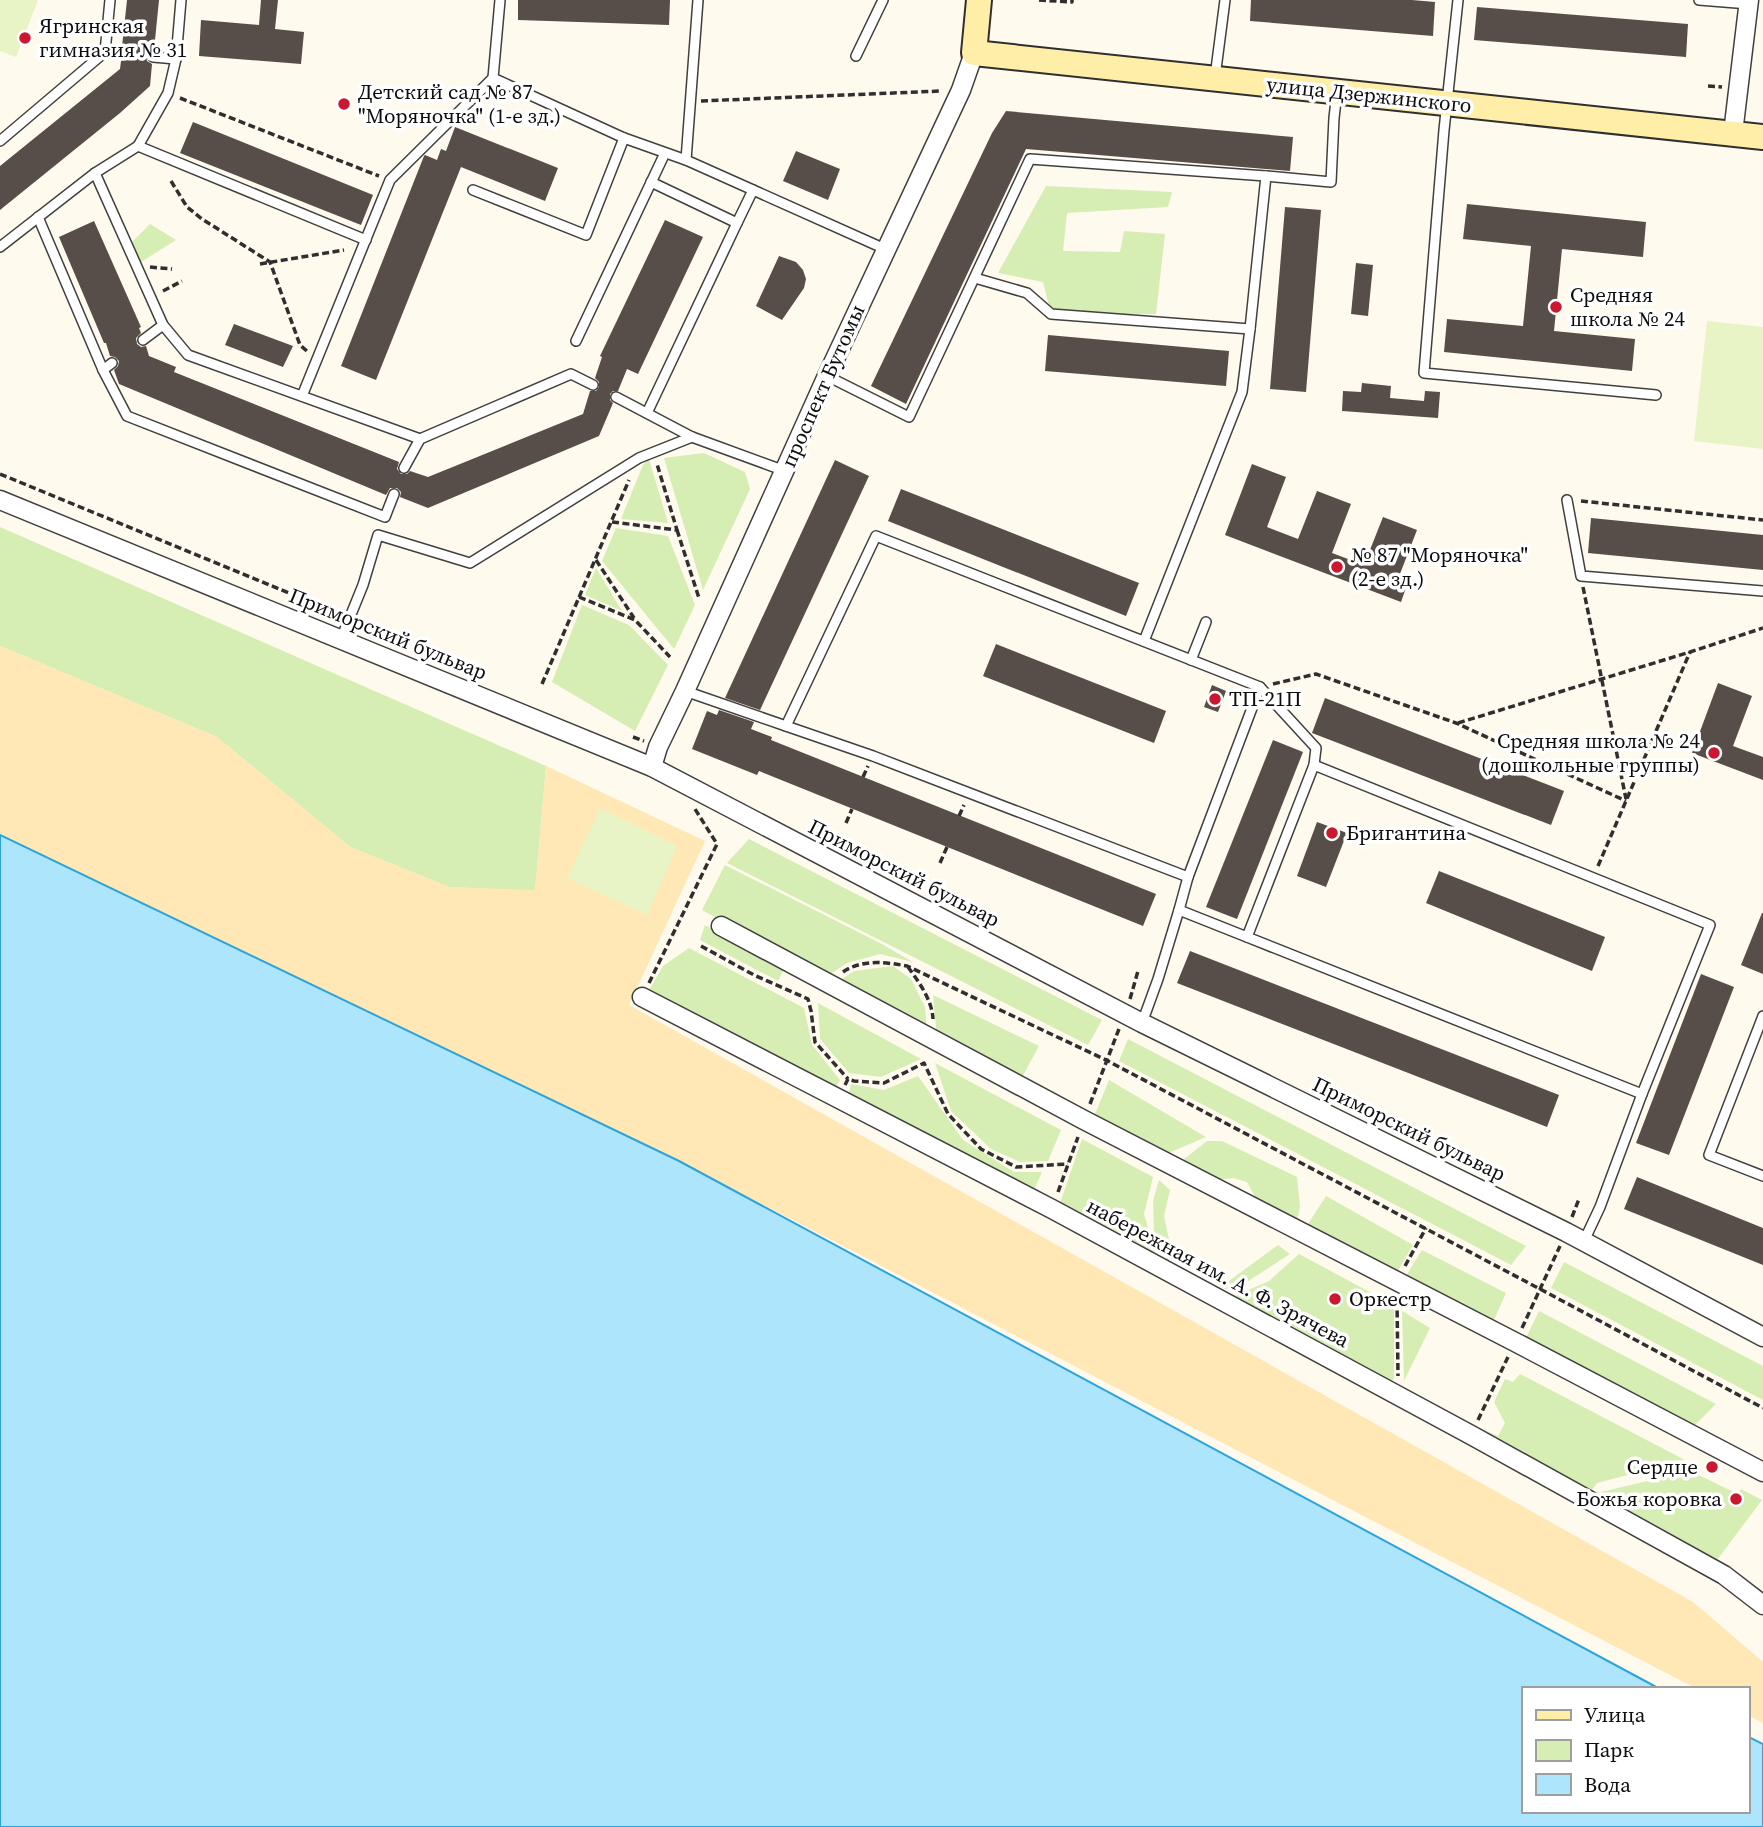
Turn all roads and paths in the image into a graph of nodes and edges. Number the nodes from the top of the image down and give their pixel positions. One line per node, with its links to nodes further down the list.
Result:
1 (110, 0): 13 (lane)
2 (181, 0): 18 (lane)
3 (500, 0): 19 (lane)
4 (698, 0): 24 (lane)
5 (883, 0): 16 (lane)
6 (979, 0): 14 (street, проспект Бутомы)
7 (1039, 0): 8 (path)
8 (1072, 0)
9 (1225, 0): 20 (lane)
10 (1458, 0): 25 (lane)
11 (1699, 0): 12 (lane)
12 (1749, 2): 26 (street)
13 (105, 52): 15 (lane); 29 (lane)
14 (974, 53): 20 (street, улица Дзержинского); 44 (street, проспект Бутомы)
15 (122, 54)
16 (856, 56)
17 (153, 57): 18 (lane)
18 (176, 59): 23 (lane)
19 (493, 78): 28 (lane); 35 (lane)
20 (1215, 79): 22 (street, улица Дзержинского)
21 (947, 91): 24 (path)
22 (1337, 92): 25 (street, улица Дзержинского); 34 (lane)
23 (168, 93): 30 (lane); 35 (path)
24 (690, 102): 32 (lane)
25 (1447, 103): 26 (street, улица Дзержинского); 63 (lane)
26 (1733, 133): 27 (street, улица Дзержинского)
27 (1763, 137)
28 (624, 138): 31 (lane); 38 (lane)
29 (0, 141)
30 (138, 146): 33 (lane); 42 (lane)
31 (665, 153): 32 (lane); 37 (lane)
32 (686, 160): 39 (lane)
33 (95, 173): 40 (lane); 48 (lane)
34 (1266, 176): 50 (lane); 54 (lane)
35 (390, 180): 42 (lane)
36 (171, 181): 46 (path)
37 (651, 182): 41 (lane); 56 (lane)
38 (473, 190)
39 (753, 190): 41 (lane); 44 (lane)
40 (38, 217): 43 (lane); 59 (lane)
41 (737, 223): 65 (lane)
42 (366, 240): 57 (lane)
43 (1, 248)
44 (885, 249): 60 (street, проспект Бутомы)
45 (344, 250): 46 (path)
46 (270, 262): 47 (path); 57 (path)
47 (260, 264)
48 (136, 265): 49 (path); 52 (lane)
49 (172, 269)
50 (975, 278): 54 (lane); 60 (lane)
51 (182, 281): 52 (path)
52 (150, 298): 53 (lane)
53 (163, 326): 55 (lane); 62 (lane)
54 (1251, 329): 91 (lane)
55 (144, 340)
56 (576, 341)
57 (317, 359): 62 (lane)
58 (112, 363): 59 (lane)
59 (103, 370): 76 (lane)
60 (827, 376): 71 (street, проспект Бутомы)
61 (593, 385): 67 (lane)
62 (302, 396): 67 (lane)
63 (1656, 396)
64 (616, 397): 65 (lane)
65 (647, 413): 66 (lane)
66 (692, 437): 68 (lane); 71 (lane)
67 (421, 439): 70 (lane)
68 (654, 452): 69 (lane); 79 (path)
69 (639, 458): 78 (path); 80 (lane)
70 (404, 468)
71 (785, 471): 98 (street, проспект Бутомы)
72 (0, 474): 86 (path)
73 (394, 494): 76 (lane)
74 (0, 500): 90 (street, Приморский бульвар)
75 (1567, 500): 77 (path); 82 (lane)
76 (385, 517): 80 (lane)
77 (1763, 520)
78 (611, 522): 79 (path); 81 (path)
79 (677, 530): 85 (path)
80 (378, 535): 90 (lane)
81 (596, 559): 84 (path); 87 (path)
82 (1581, 576): 83 (lane); 95 (path)
83 (1763, 591)
84 (579, 597): 87 (path); 96 (path)
85 (699, 598)
86 (335, 612)
87 (635, 620): 93 (path)
88 (1206, 622): 94 (lane)
89 (1763, 628): 92 (path)
90 (341, 639): 102 (street, Приморский бульвар)
91 (1144, 641): 94 (lane); 100 (lane)
92 (1690, 652): 95 (path); 104 (path)
93 (670, 657)
94 (1191, 660): 97 (lane)
95 (1602, 679): 99 (path); 104 (path)
96 (542, 684)
97 (1260, 687): 99 (path); 101 (lane); 109 (lane)
98 (685, 691): 100 (lane); 102 (street, проспект Бутомы)
99 (1456, 723): 104 (path)
100 (786, 726): 109 (lane)
101 (1314, 765): 110 (lane); 113 (lane)
102 (652, 768): 103 (street, Приморский бульвар)
103 (678, 781): 118 (path); 119 (street, Приморский бульвар)
104 (1626, 801): 110 (path)
105 (852, 809): 106 (path)
106 (846, 823)
107 (947, 847): 108 (path)
108 (940, 863)
109 (1188, 877): 111 (lane)
110 (1593, 878): 125 (lane)
111 (1179, 910): 113 (lane); 121 (lane)
112 (721, 926): 117 (street)
113 (1247, 937): 125 (lane)
114 (701, 946): 124 (path)
115 (907, 965): 117 (path); 122 (path); 123 (path)
116 (1138, 971): 119 (path)
117 (827, 983): 122 (street)
118 (642, 997): 126 (street, набережная им. А. Ф. Зрячева)
119 (1125, 1013): 121 (street, Приморский бульвар); 123 (path)
120 (1763, 1016): 129 (lane)
121 (1142, 1023): 133 (street, Приморский бульвар)
122 (933, 1039): 127 (street)
123 (1106, 1060): 127 (path); 132 (path)
124 (848, 1079): 126 (path); 128 (path)
125 (1642, 1094): 134 (lane)
126 (838, 1098): 131 (street, набережная им. А. Ф. Зрячева)
127 (1084, 1120): 128 (path); 135 (street)
128 (1068, 1164): 131 (path)
129 (1763, 1176)
130 (1579, 1199): 133 (path)
131 (1052, 1209): 139 (street, набережная им. А. Ф. Зрячева)
132 (1426, 1228): 135 (path); 136 (path)
133 (1566, 1232): 134 (street, Приморский бульвар); 136 (path)
134 (1584, 1241): 137 (street, Приморский бульвар)
135 (1397, 1281): 138 (street); 139 (path)
136 (1540, 1289): 138 (path); 140 (path)
137 (1763, 1337)
138 (1515, 1342): 141 (path); 142 (street)
139 (1398, 1396): 141 (street, набережная им. А. Ф. Зрячева)
140 (1763, 1408)
141 (1471, 1435): 143 (street, набережная им. А. Ф. Зрячева)
142 (1763, 1472)
143 (1763, 1605)

